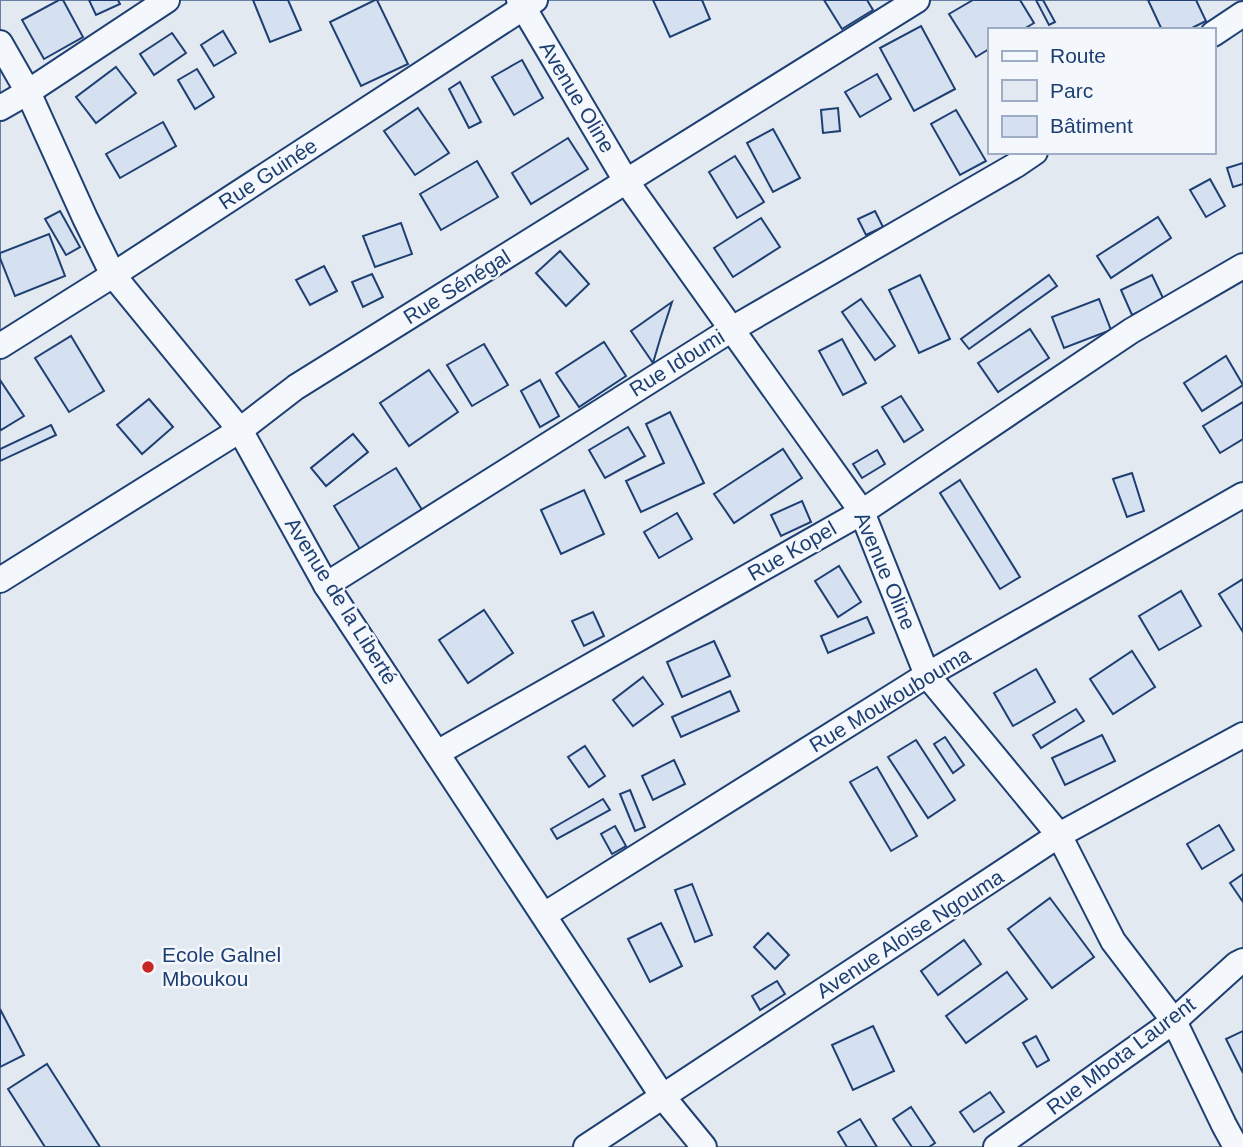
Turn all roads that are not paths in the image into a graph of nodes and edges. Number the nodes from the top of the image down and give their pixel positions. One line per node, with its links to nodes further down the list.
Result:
1 (167, 0): 7 (street)
2 (917, 0): 10 (street, Rue Sénégal)
3 (526, 2): 10 (street, Avenue Oline); 12 (street, Rue Guinée)
4 (1243, 14): 5 (street)
5 (1215, 33)
6 (0, 43): 7 (street, Avenue de la Liberté)
7 (28, 92): 8 (street); 12 (street, Avenue de la Liberté)
8 (0, 108)
9 (1032, 154): 13 (street, Rue Idoumi)
10 (626, 181): 13 (street, Avenue Oline); 15 (street, Rue Sénégal)
11 (1243, 265): 17 (street, Rue Kopel)
12 (113, 275): 14 (street, Rue Guinée); 15 (street, Avenue de la Liberté)
13 (732, 329): 17 (street, Avenue Oline); 19 (street, Rue Idoumi)
14 (0, 346)
15 (240, 430): 18 (street, Rue Sénégal); 19 (street, Avenue de la Liberté)
16 (1243, 495): 20 (street, Rue Moukoubouma)
17 (862, 512): 20 (street, Avenue Oline); 22 (street, Rue Kopel)
18 (0, 580)
19 (326, 585): 22 (street, Avenue de la Liberté)
20 (927, 675): 23 (street, Avenue Oline); 24 (street, Rue Moukoubouma)
21 (1243, 735): 23 (street, Avenue Aloise Ngouma)
22 (437, 753): 24 (street, Avenue de la Liberté)
23 (1059, 835): 26 (street, Avenue Oline); 27 (street, Avenue Aloise Ngouma)
24 (544, 915): 27 (street, Avenue de la Liberté)
25 (1243, 961): 26 (street, Rue Mbota Laurent)
26 (1174, 1021): 30 (street, Rue Mbota Laurent); 31 (street, Avenue Oline)
27 (663, 1097): 28 (street, Avenue Aloise Ngouma); 29 (street, Avenue de la Liberté)
28 (586, 1147)
29 (704, 1147)
30 (996, 1147)
31 (1236, 1147)

